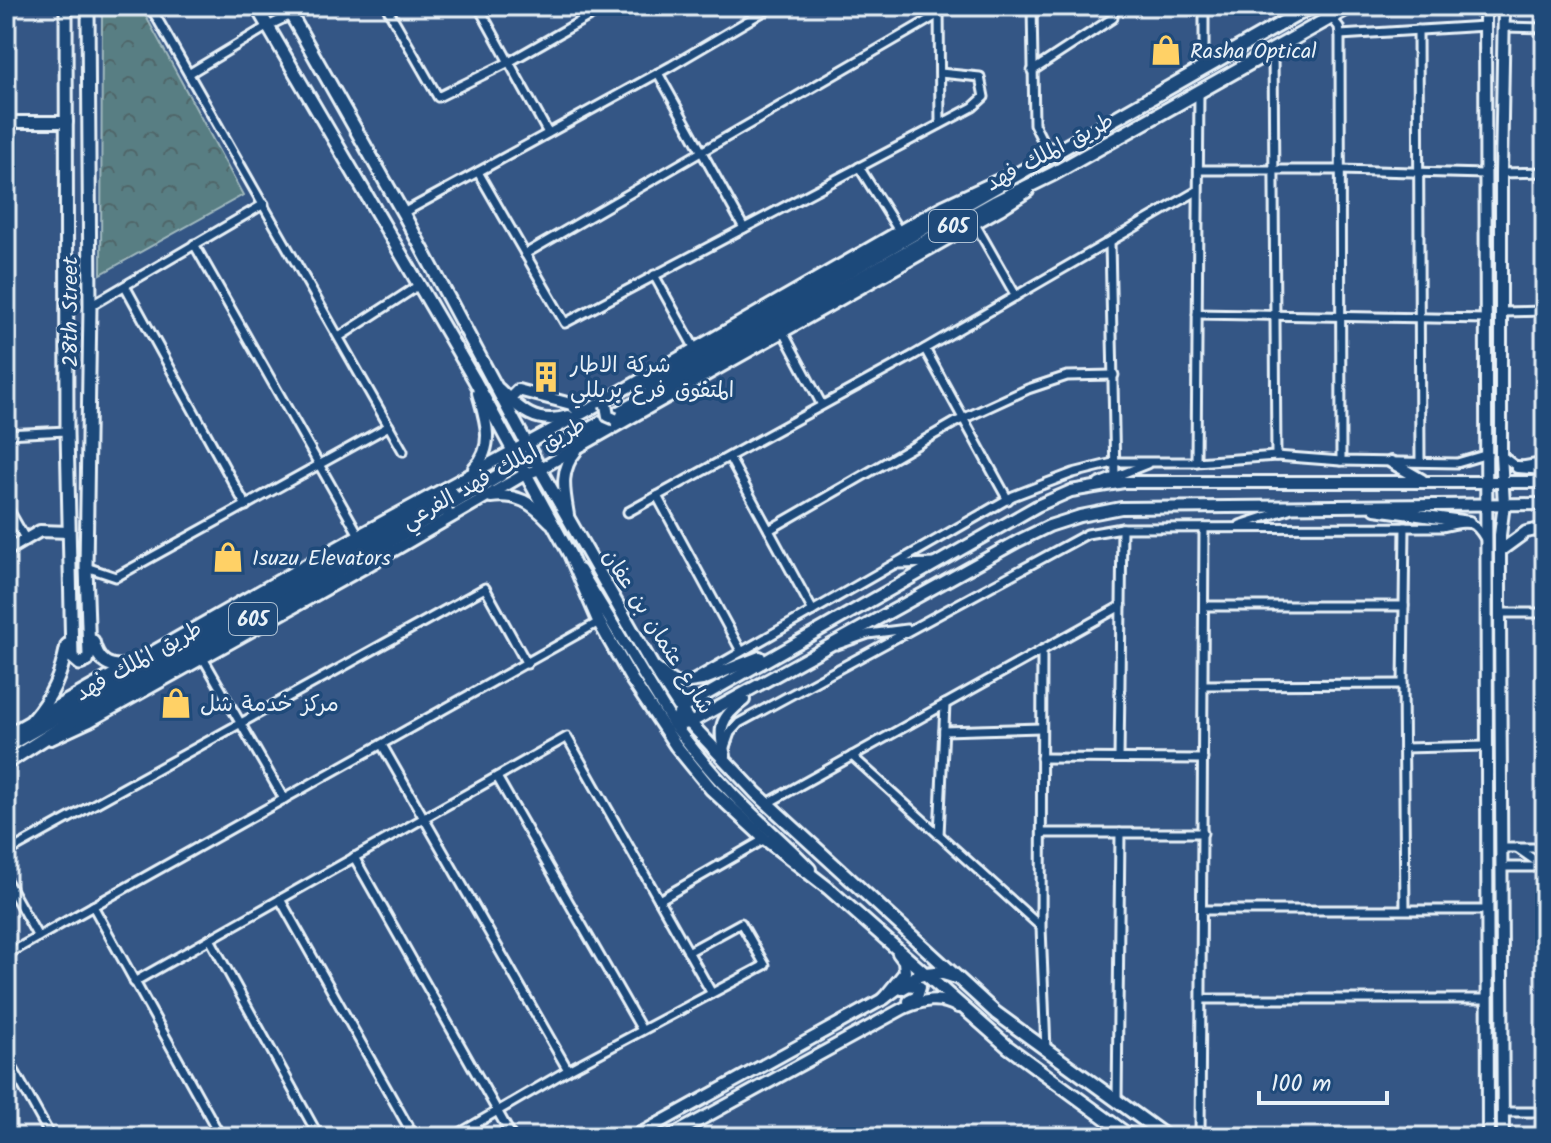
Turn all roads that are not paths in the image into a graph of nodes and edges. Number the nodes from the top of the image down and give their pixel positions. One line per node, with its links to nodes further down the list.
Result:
1 (66, 6): 34 (main road, 28th Street)
2 (88, 6): 63 (main road, 28th Street)
3 (150, 6): 29 (street)
4 (256, 6): 19 (main road, شارع عثمان بن عفان)
5 (386, 6): 26 (street)
6 (478, 6): 26 (street)
7 (607, 6): 26 (street)
8 (773, 6): 30 (street)
9 (1032, 6): 28 (street)
10 (1113, 6): 28 (street)
11 (1204, 6): 27 (street)
12 (1312, 6): 27 (highway, طريق الملك فهد / 605)
13 (1351, 6): 18 (highway, طريق الملك فهد / 605)
14 (1485, 6): 20 (street)
15 (1504, 6): 21 (street)
16 (939, 10): 31 (street); 38 (street)
17 (289, 11): 19 (street); 52 (main road, شارع عثمان بن عفان)
18 (1331, 17): 24 (street); 25 (highway, طريق الملك فهد / 605)
19 (268, 26): 29 (street); 60 (main road, شارع عثمان بن عفان)
20 (1485, 26): 23 (street); 49 (street)
21 (1504, 27): 22 (street); 47 (street)
22 (1545, 28)
23 (1418, 30): 24 (street); 44 (street)
24 (1340, 35): 43 (street)
25 (1273, 50): 32 (highway, طريق الملك فهد / 605); 42 (street)
26 (509, 62): 36 (street)
27 (1204, 67): 37 (highway, طريق الملك فهد / 605)
28 (1032, 71): 37 (street)
29 (190, 73): 51 (street)
30 (658, 73): 36 (street); 38 (street)
31 (940, 73): 35 (street); 35 (street)
32 (1199, 92): 41 (street); 48 (highway, طريق الملك فهد / 605)
33 (6, 122): 34 (street)
34 (67, 122): 86 (main road, 28th Street)
35 (940, 124): 39 (street)
36 (548, 133): 45 (street)
37 (1062, 146): 40 (highway, طريق الملك فهد / 605)
38 (701, 152): 54 (street); 58 (street)
39 (859, 167): 54 (street); 55 (street)
40 (1027, 167): 48 (highway, طريق الملك فهد / 605); 55 (street, طريق الملك فهد الفرعي)
41 (1200, 170): 42 (street); 50 (street)
42 (1273, 170): 43 (street); 67 (street)
43 (1340, 170): 44 (street); 68 (street)
44 (1418, 171): 49 (street); 69 (street)
45 (478, 172): 52 (street); 58 (street)
46 (1545, 172): 47 (street)
47 (1501, 173): 65 (street)
48 (1053, 174): 53 (street, طريق الملك فهد الفرعي)
49 (1484, 174): 70 (street)
50 (1197, 191): 56 (street); 66 (street)
51 (264, 204): 57 (street); 72 (street)
52 (403, 213): 77 (main road, شارع عثمان بن عفان)
53 (975, 224): 62 (street); 71 (street, طريق الملك فهد الفرعي)
54 (744, 228): 59 (street)
55 (899, 231): 73 (street, طريق الملك فهد الفرعي)
56 (1110, 242): 62 (street); 75 (street)
57 (194, 244): 61 (street); 103 (street)
58 (525, 254): 59 (street)
59 (654, 275): 73 (street)
60 (419, 285): 72 (street); 76 (main road, شارع عثمان بن عفان)
61 (125, 286): 63 (street); 124 (street)
62 (1016, 296): 74 (street)
63 (90, 306): 146 (main road, 28th Street)
64 (1545, 311): 65 (street)
65 (1502, 312): 93 (street)
66 (1197, 314): 67 (street); 100 (street)
67 (1273, 315): 68 (street); 94 (street)
68 (1341, 315): 69 (street); 97 (street)
69 (1420, 316): 70 (street); 98 (street)
70 (1487, 319): 92 (street)
71 (783, 332): 80 (street); 83 (street, طريق الملك فهد الفرعي)
72 (339, 337): 85 (street)
73 (694, 347): 79 (street, طريق الملك فهد الفرعي)
74 (925, 349): 80 (street); 84 (street)
75 (1114, 375): 84 (street); 99 (street)
76 (474, 379): 90 (main road, شارع عثمان بن عفان); 108 (street)
77 (498, 387): 78 (street); 88 (main road, شارع عثمان بن عفان)
78 (509, 399): 82 (street); 82 (street)
79 (609, 400): 81 (street, طريق الملك فهد الفرعي); 83 (street, bridge)
80 (822, 405): 95 (street)
81 (592, 408): 82 (street); 88 (street, طريق الملك فهد الفرعي)
82 (578, 411)
83 (621, 419): 89 (street, طريق الملك فهد الفرعي)
84 (964, 419): 118 (street); 136 (street)
85 (389, 426): 91 (street); 103 (street)
86 (67, 431): 87 (street); 137 (main road, 28th Street)
87 (6, 434)
88 (527, 444): 90 (street, طريق الملك فهد الفرعي); 105 (main road, شارع عثمان بن عفان)
89 (583, 444): 105 (street, طريق الملك فهد الفرعي); 128 (street)
90 (512, 450): 107 (main road, شارع عثمان بن عفان); 108 (street, طريق الملك فهد الفرعي)
91 (403, 451)
92 (1488, 454): 98 (street); 111 (street)
93 (1501, 455): 104 (street); 112 (street)
94 (1276, 456): 97 (street); 100 (street)
95 (729, 457): 116 (street); 136 (street)
96 (1152, 461): 99 (street); 100 (street); 109 (street)
97 (1341, 461): 101 (street)
98 (1420, 461): 101 (street)
99 (1117, 462): 109 (street); 118 (street)
100 (1196, 462)
101 (1391, 462): 110 (street)
102 (1545, 462): 104 (street)
103 (320, 465): 124 (street); 138 (street)
104 (1517, 467): 106 (street)
105 (540, 469): 107 (street, طريق الملك فهد الفرعي); 128 (main road, شارع عثمان بن عفان)
106 (1545, 469)
107 (525, 474): 117 (street, طريق الملك فهد الفرعي); 130 (main road, شارع عثمان بن عفان)
108 (466, 475): 115 (street, طريق الملك فهد الفرعي)
109 (1115, 476): 114 (street)
110 (1424, 481): 111 (street); 114 (street)
111 (1487, 481): 112 (street); 119 (street)
112 (1504, 482): 113 (street); 120 (street)
113 (1545, 482)
114 (1084, 489): 144 (street)
115 (433, 496): 127 (street, bridge); 138 (street, طريق الملك فهد الفرعي)
116 (657, 496): 126 (street); 160 (street)
117 (485, 497): 127 (street, طريق الملك فهد الفرعي); 130 (street)
118 (1008, 500): 145 (street)
119 (1487, 504): 120 (street); 123 (street); 140 (street)
120 (1504, 504): 121 (street); 142 (street)
121 (1545, 504)
122 (6, 505): 139 (street)
123 (1354, 505): 125 (street); 129 (street)
124 (246, 506): 146 (street)
125 (1300, 506): 134 (street); 158 (street)
126 (628, 512)
127 (444, 517): 161 (street, طريق الملك فهد الفرعي)
128 (569, 521): 164 (main road, شارع عثمان بن عفان)
129 (1469, 522): 131 (street); 140 (street)
130 (553, 525): 143 (main road, شارع عثمان بن عفان)
131 (1405, 527): 134 (street); 149 (street)
132 (1122, 528): 133 (street); 147 (street); 156 (street)
133 (1204, 528): 134 (street); 148 (street)
134 (1230, 528)
135 (1545, 528): 142 (street)
136 (769, 530): 150 (street)
137 (69, 532): 139 (street); 153 (main road, 28th Street)
138 (359, 535): 163 (street, طريق الملك فهد الفرعي)
139 (26, 540): 141 (street)
140 (1486, 540): 180 (street)
141 (6, 551)
142 (1500, 551): 151 (street)
143 (570, 555): 155 (main road, شارع عثمان بن عفان); 174 (street)
144 (939, 563): 145 (street); 157 (street)
145 (896, 564): 150 (street)
146 (86, 567): 154 (main road, 28th Street)
147 (1121, 606): 159 (street); 186 (street)
148 (1204, 606): 149 (street); 168 (street)
149 (1404, 606): 167 (street)
150 (813, 611): 160 (street)
151 (1500, 613): 152 (street); 199 (street)
152 (1545, 613)
153 (71, 617): 154 (main road); 171 (main road)
154 (88, 617): 163 (main road)
155 (599, 622): 162 (street); 198 (main road, شارع عثمان بن عفان)
156 (911, 628): 158 (street); 183 (street)
157 (795, 643): 166 (street); 170 (street)
158 (824, 650): 165 (street)
159 (1042, 650): 169 (street); 175 (street)
160 (741, 651): 166 (street)
161 (203, 658): 173 (street); 181 (street, طريق الملك فهد الفرعي)
162 (527, 664): 173 (street); 178 (street)
163 (130, 665): 171 (street, طريق الملك فهد الفرعي)
164 (652, 665): 166 (street); 170 (main road, شارع عثمان بن عفان)
165 (771, 679): 172 (street); 183 (street)
166 (687, 683)
167 (1403, 684): 168 (street); 182 (street)
168 (1204, 685): 187 (street)
169 (945, 704): 176 (street); 184 (street)
170 (681, 709): 172 (main road, شارع عثمان بن عفان); 174 (street)
171 (32, 720): 177 (street, طريق الملك فهد الفرعي)
172 (690, 723): 174 (street); 189 (main road, شارع عثمان بن عفان)
173 (242, 724): 191 (street); 202 (street)
174 (674, 725): 207 (street)
175 (1041, 728): 176 (street); 185 (street)
176 (944, 731): 197 (street)
177 (6, 735)
178 (382, 745): 191 (street); 193 (street)
179 (6, 746): 181 (highway, طريق الملك فهد / 605)
180 (1486, 746): 182 (street); 213 (street)
181 (31, 748): 188 (highway, طريق الملك فهد / 605)
182 (1404, 748): 211 (street)
183 (725, 756): 189 (street)
184 (852, 756): 192 (street); 197 (street)
185 (1041, 758): 186 (street); 194 (street)
186 (1119, 758): 187 (street)
187 (1203, 759): 196 (street)
188 (6, 763)
189 (736, 773): 192 (main road, شارع عثمان بن عفان)
190 (497, 777): 193 (street); 209 (street); 229 (street)
191 (284, 799): 210 (street)
192 (768, 803): 221 (main road, شارع عثمان بن عفان)
193 (424, 818): 203 (street); 232 (street)
194 (1043, 833): 195 (street); 214 (street)
195 (1120, 833): 196 (street); 235 (street)
196 (1203, 833): 212 (street)
197 (939, 835): 214 (street)
198 (765, 839): 207 (main road, شارع عثمان بن عفان); 209 (street)
199 (1502, 848): 200 (street); 204 (street)
200 (1517, 848): 201 (street); 205 (street)
201 (1545, 848)
202 (6, 853)
203 (354, 857): 208 (street); 236 (street)
204 (1503, 867): 205 (street); 237 (street)
205 (1545, 867)
206 (6, 880): 215 (street)
207 (828, 888): 217 (main road, شارع عثمان بن عفان)
208 (280, 899): 216 (street); 242 (street)
209 (659, 900): 218 (street)
210 (93, 906): 215 (street); 222 (street)
211 (1405, 909): 212 (street); 213 (street)
212 (1203, 910): 225 (street)
213 (1486, 910): 226 (street)
214 (1041, 927): 230 (street)
215 (38, 937): 219 (street)
216 (210, 939): 222 (street); 241 (street)
217 (887, 939): 220 (main road, شارع عثمان بن عفان); 224 (street)
218 (688, 952): 223 (street); 223 (street)
219 (6, 955)
220 (924, 973): 221 (main road); 224 (main road); 227 (main road, شارع عثمان بن عفان)
221 (961, 981): 230 (main road, شارع عثمان بن عفان)
222 (134, 982): 240 (street)
223 (711, 992): 229 (street)
224 (883, 999): 228 (street); 245 (street)
225 (1202, 999): 226 (street); 249 (street)
226 (1487, 999): 250 (street)
227 (969, 1013): 228 (street); 247 (main road, شارع عثمان بن عفان)
228 (881, 1020): 246 (street)
229 (642, 1030): 232 (street)
230 (1046, 1050): 235 (main road, شارع عثمان بن عفان)
231 (6, 1056): 233 (street)
232 (568, 1070): 236 (street)
233 (14, 1071): 234 (street); 239 (street)
234 (6, 1076)
235 (1117, 1101): 248 (main road, شارع عثمان بن عفان)
236 (497, 1111): 243 (street); 244 (street)
237 (1505, 1112): 238 (street); 251 (street)
238 (1545, 1112)
239 (51, 1137)
240 (221, 1137)
241 (319, 1137)
242 (414, 1137)
243 (453, 1137)
244 (512, 1137)
245 (634, 1137)
246 (669, 1137)
247 (1131, 1137)
248 (1167, 1137)
249 (1200, 1137)
250 (1488, 1137)
251 (1503, 1137)

